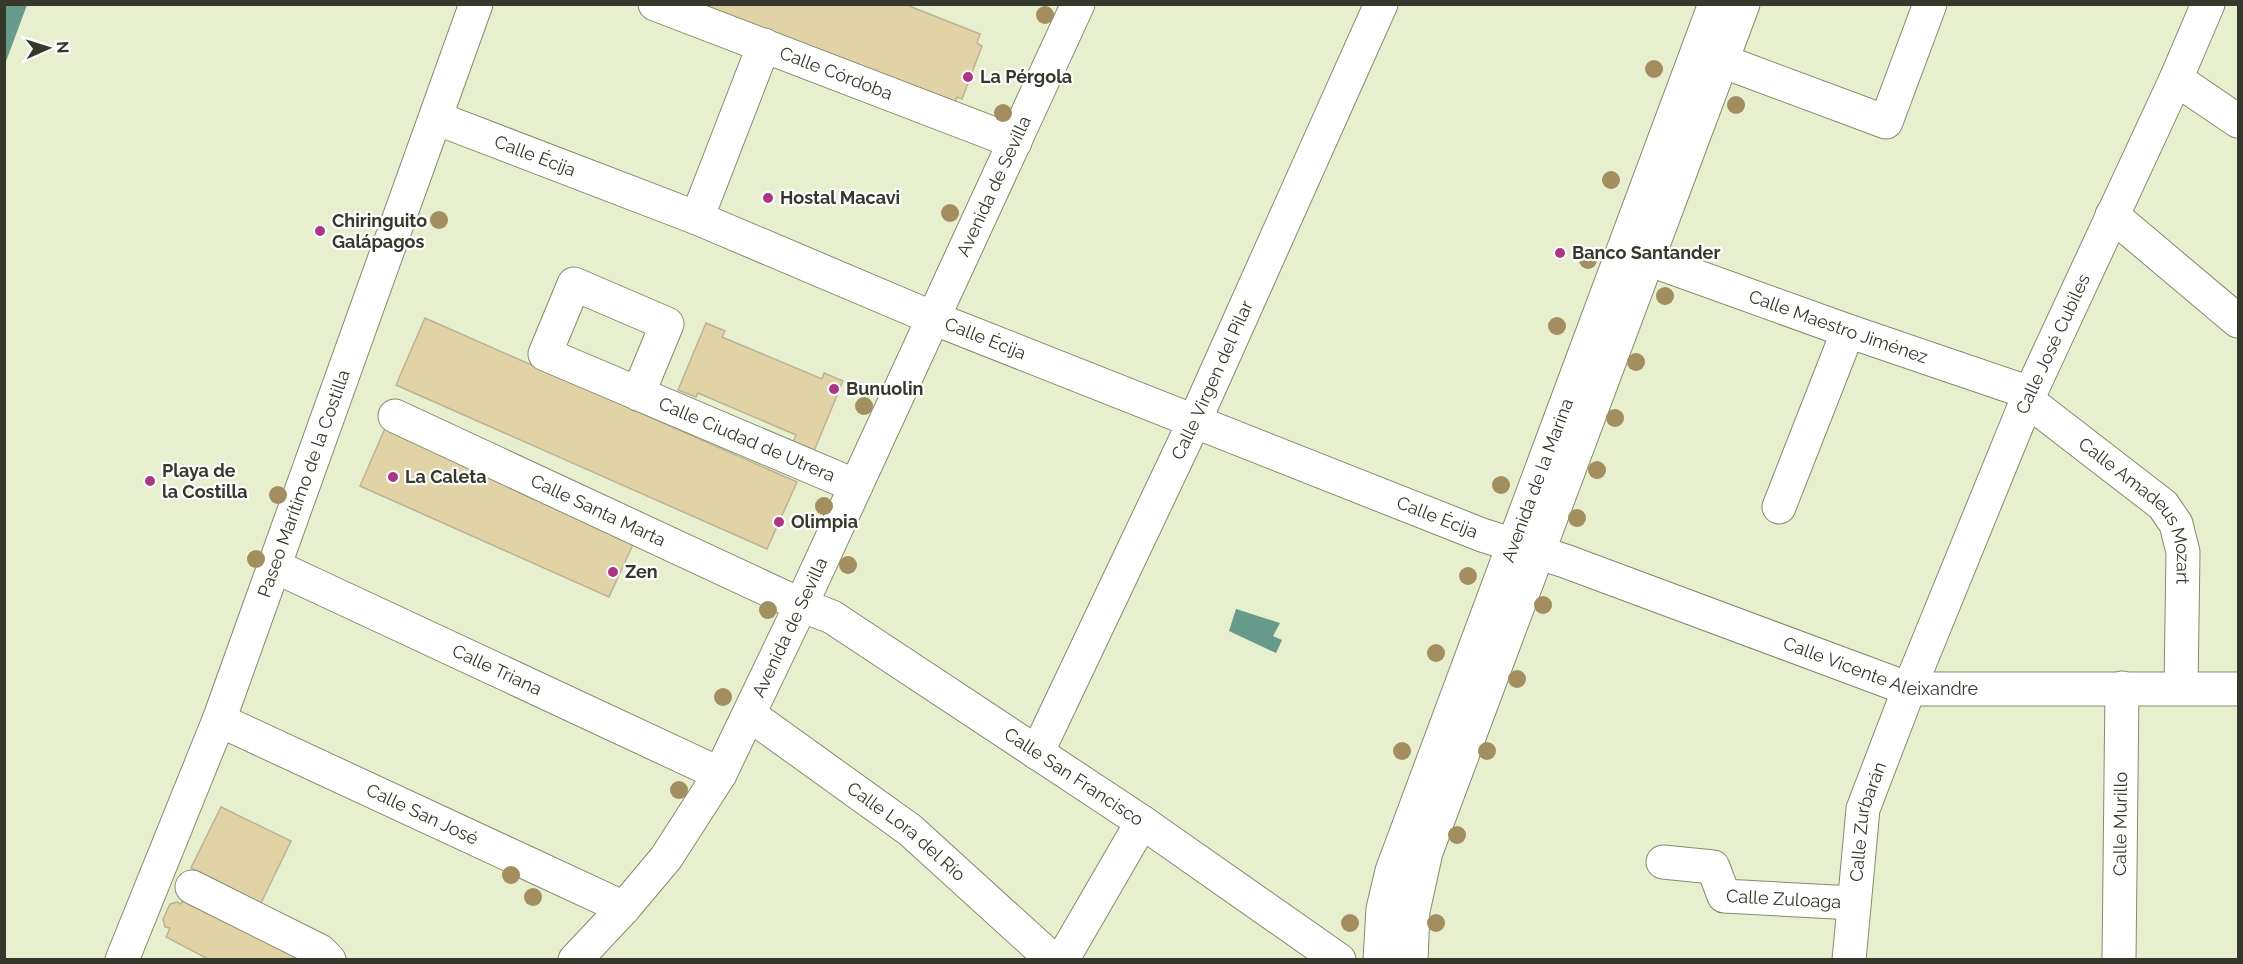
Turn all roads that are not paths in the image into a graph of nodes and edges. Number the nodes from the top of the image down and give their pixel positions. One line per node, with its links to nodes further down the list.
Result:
1 (476, 4): 12 (street, Paseo Marítimo de la Costilla)
2 (655, 4): 9 (street, Calle Córdoba)
3 (1078, 4): 14 (street, Avenida de Sevilla)
4 (1381, 4): 24 (street, Calle Virgen del Pilar)
5 (1715, 4): 27 (street, Avenida de la Marina)
6 (1743, 4): 10 (street, Avenida de la Marina)
7 (1930, 4): 10 (street)
8 (2208, 4): 11 (street, Calle José Cubiles)
9 (764, 45): 14 (street, Calle Córdoba); 16 (street)
10 (1722, 61): 17 (street, Avenida de la Marina)
11 (2176, 79): 13 (street); 15 (street, Calle José Cubiles)
12 (436, 118): 16 (street, Calle Écija); 28 (street, Paseo Marítimo de la Costilla)
13 (2238, 121)
14 (1015, 142): 18 (street, Avenida de Sevilla)
15 (2112, 215): 19 (street); 22 (street, Calle José Cubiles)
16 (697, 218): 18 (street, Calle Écija)
17 (1648, 259): 20 (street, Calle Maestro Jiménez); 27 (street, Avenida de la Marina)
18 (933, 318): 24 (street, Calle Écija); 25 (street, Avenida de Sevilla)
19 (2238, 321)
20 (1848, 331): 22 (street, Calle Maestro Jiménez); 26 (street)
21 (638, 394): 25 (street, Calle Ciudad de Utrera)
22 (2029, 396): 31 (street, Calle Amadeus Mozart); 32 (street, Calle José Cubiles)
23 (395, 416): 29 (street, Calle Santa Marta)
24 (1195, 420): 27 (street, Calle Écija); 36 (street, Calle Virgen del Pilar)
25 (856, 486): 29 (street, Avenida de Sevilla)
26 (1779, 507)
27 (1526, 549): 32 (street, Calle Vicente Aleixandre); 49 (street, Avenida de la Marina); 50 (street, Avenida de la Marina)
28 (274, 566): 35 (street, Paseo Marítimo de la Costilla); 37 (street, Calle Triana)
29 (801, 605): 34 (street, Avenida de Sevilla); 36 (street, Calle San Francisco)
30 (2122, 688): 31 (street, Calle Vicente Aleixandre); 32 (street, Calle Vicente Aleixandre); 52 (street, Calle Murillo)
31 (2181, 688): 33 (street, Calle Vicente Aleixandre)
32 (1909, 689): 41 (street, Calle Zurbarán)
33 (2238, 689)
34 (750, 715): 37 (street, Avenida de Sevilla); 46 (street, Calle Lora del Río)
35 (219, 720): 42 (street, Calle San José); 43 (street, Paseo Marítimo de la Costilla)
36 (1037, 753): 38 (street, Calle San Francisco)
37 (720, 774): 42 (street, Avenida de Sevilla)
38 (1142, 822): 47 (street); 48 (street, Calle San Francisco)
39 (1663, 862): 41 (street, Calle Zuloaga)
40 (192, 887): 44 (street)
41 (1854, 903): 51 (street, Calle Zurbarán)
42 (624, 908): 45 (street, Avenida de Sevilla)
43 (122, 960)
44 (329, 960)
45 (575, 960)
46 (1053, 960)
47 (1062, 960)
48 (1339, 960)
49 (1380, 960)
50 (1411, 960)
51 (1849, 960)
52 (2119, 960)

